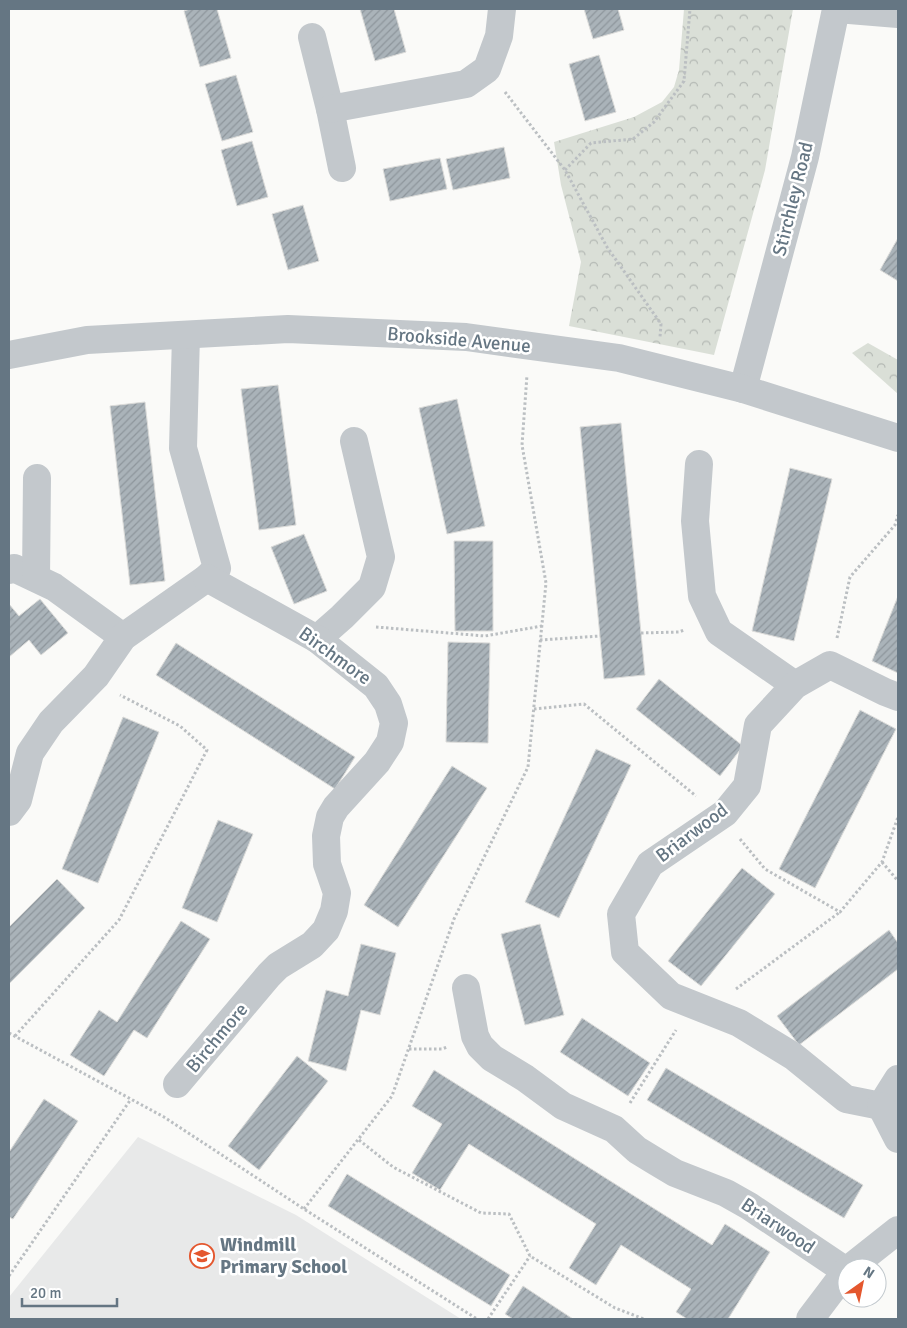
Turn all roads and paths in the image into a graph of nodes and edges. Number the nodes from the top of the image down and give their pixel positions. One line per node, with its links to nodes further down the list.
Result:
1 (502, 9): 6 (street)
2 (690, 9): 9 (path)
3 (836, 9): 4 (street); 14 (street, Stirchley Road)
4 (898, 14)
5 (312, 37): 7 (street)
6 (487, 69): 7 (street); 9 (path)
7 (330, 109): 8 (street)
8 (342, 168)
9 (565, 170): 12 (path)
10 (186, 335): 11 (street, Brookside Avenue); 12 (street, Brookside Avenue); 22 (street)
11 (9, 355)
12 (658, 368): 14 (street, Brookside Avenue)
13 (528, 371): 25 (path)
14 (743, 389): 15 (street, Brookside Avenue)
15 (898, 438)
16 (354, 441): 23 (street)
17 (699, 464): 24 (street)
18 (37, 478): 21 (street)
19 (898, 515): 31 (path)
20 (9, 570): 21 (street)
21 (36, 578): 28 (street)
22 (207, 578): 28 (street); 29 (street, Birchmore)
23 (342, 617): 25 (path); 29 (street)
24 (713, 620): 26 (path); 33 (street)
25 (542, 626): 30 (path)
26 (641, 633)
27 (600, 636): 30 (path)
28 (123, 637): 32 (street)
29 (318, 639): 46 (street, Birchmore)
30 (540, 640): 44 (path)
31 (830, 665): 33 (street, Briarwood); 34 (street)
32 (96, 676): 35 (street); 42 (path)
33 (795, 685): 40 (street, Briarwood)
34 (898, 697)
35 (9, 812)
36 (882, 862): 37 (path)
37 (898, 882)
38 (840, 912): 40 (path)
39 (466, 988): 43 (street, Briarwood)
40 (704, 1009): 48 (street, Briarwood); 49 (path)
41 (9, 1033): 42 (path)
42 (15, 1036): 47 (path)
43 (476, 1036): 44 (path); 49 (street, Briarwood)
44 (409, 1049): 51 (path)
45 (898, 1079): 48 (street)
46 (177, 1084)
47 (131, 1099): 52 (path); 57 (path)
48 (882, 1106): 50 (street)
49 (614, 1130): 56 (street, Briarwood)
50 (898, 1139)
51 (359, 1140): 52 (path); 54 (path)
52 (304, 1210): 59 (path)
53 (898, 1230): 55 (street)
54 (530, 1256): 60 (path); 61 (path)
55 (862, 1258)
56 (837, 1263)
57 (9, 1276)
58 (837, 1283): 62 (street)
59 (477, 1319)
60 (488, 1319)
61 (644, 1319)
62 (810, 1319)

